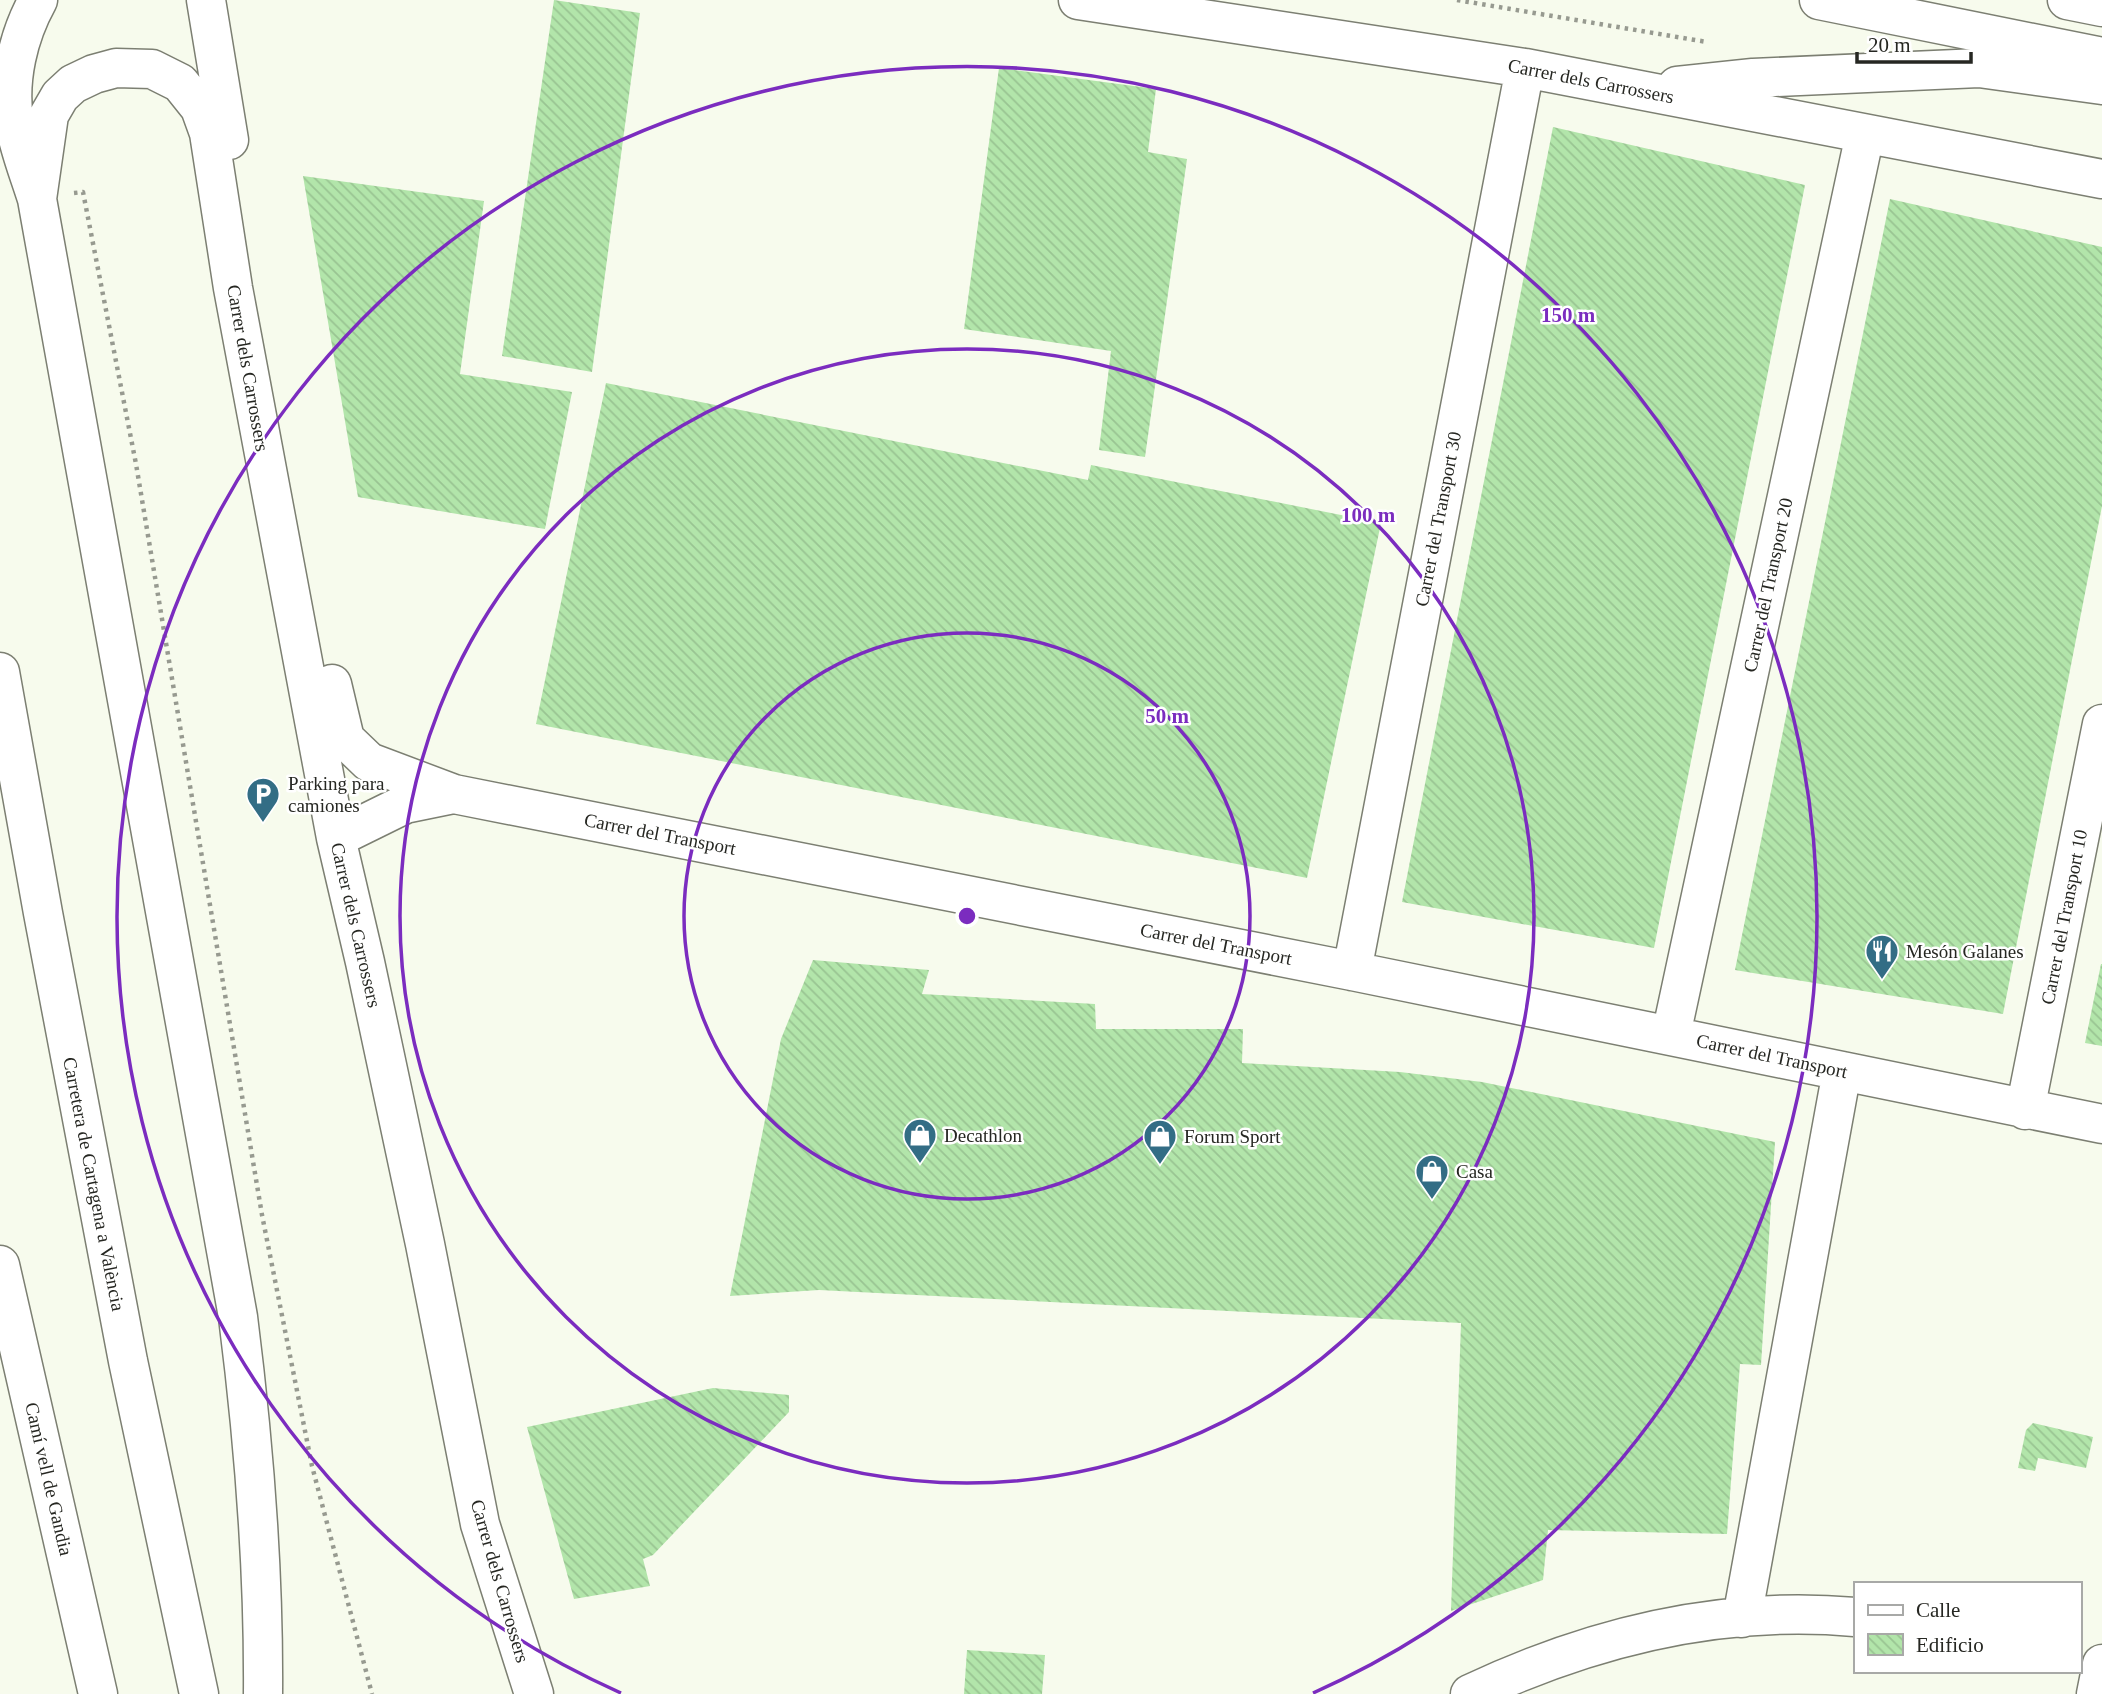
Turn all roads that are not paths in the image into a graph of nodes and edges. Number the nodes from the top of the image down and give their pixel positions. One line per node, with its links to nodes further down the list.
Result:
1 (38, 0): 13 (main road)
2 (206, 0): 16 (main road, Carrer dels Carrossers)
3 (1078, 0): 8 (main road, Carrer dels Carrossers)
4 (1819, 0): 7 (main road)
5 (2067, 0): 6 (main road)
6 (2102, 7)
7 (2102, 57)
8 (1525, 68): 10 (main road, Carrer dels Carrossers); 18 (main road, Carrer del Transport 30)
9 (2102, 85): 10 (main road)
10 (1637, 90): 11 (main road, Carrer dels Carrossers)
11 (1865, 134): 12 (main road, Carrer dels Carrossers); 19 (main road, Carrer del Transport 20)
12 (2102, 179)
13 (37, 199): 17 (main road, Carrer dels Carrossers); 31 (main road)
14 (0, 672): 30 (main road, Carretera de Cartagena a València)
15 (2102, 724): 21 (main road, Carrer del Transport 10)
16 (454, 794): 17 (main road, Carrer del Transport); 18 (main road, Carrer del Transport)
17 (336, 838): 32 (main road, Carrer dels Carrossers)
18 (1352, 971): 19 (main road, Carrer del Transport)
19 (1671, 1035): 20 (main road, Carrer del Transport)
20 (1842, 1071): 21 (main road, Carrer del Transport); 25 (main road)
21 (2025, 1110): 22 (main road, Carrer del Transport)
22 (2102, 1124)
23 (0, 1265): 29 (main road, Camí vell de Gandia)
24 (1854, 1617): 25 (main road)
25 (1742, 1618): 33 (main road)
26 (2081, 1647): 27 (main road)
27 (2102, 1650)
28 (2102, 1664): 34 (main road)
29 (98, 1694)
30 (199, 1694)
31 (263, 1694)
32 (534, 1694)
33 (1470, 1694)
34 (2096, 1694)

